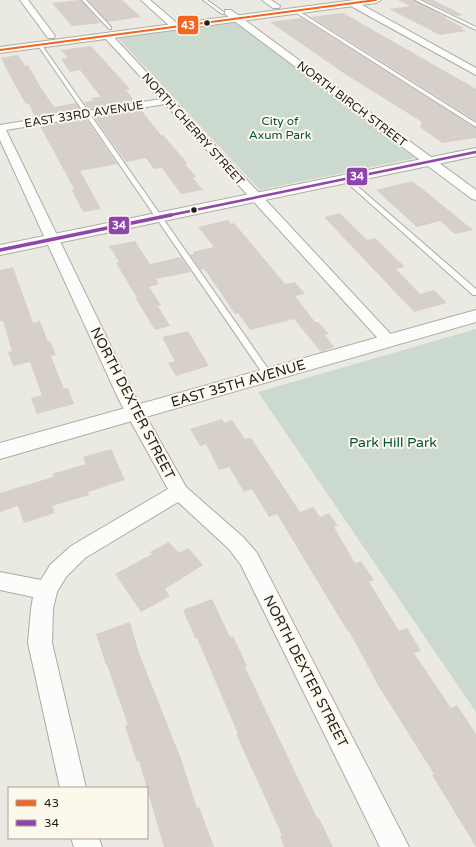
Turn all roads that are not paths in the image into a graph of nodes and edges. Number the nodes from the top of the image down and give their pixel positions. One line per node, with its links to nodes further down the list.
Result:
1 (24, 0): 16 (street)
2 (84, 0): 17 (lane)
3 (145, 0): 14 (street)
4 (205, 0): 12 (lane)
5 (266, 0): 10 (street)
6 (324, 0): 10 (main road)
7 (376, 0): 9 (main road)
8 (417, 0): 15 (lane)
9 (352, 3): 11 (main road); 21 (street)
10 (276, 6): 12 (main road)
11 (296, 11): 13 (main road); 24 (lane)
12 (226, 13): 13 (street, NORTH BIRCH STREET); 14 (main road)
13 (237, 18): 14 (main road); 27 (street, NORTH BIRCH STREET)
14 (172, 23): 17 (main road)
15 (476, 29)
16 (50, 34): 17 (main road); 18 (main road)
17 (110, 34): 19 (main road); 22 (street, NORTH CHERRY STREET)
18 (0, 42)
19 (39, 45): 20 (main road); 23 (lane)
20 (0, 50)
21 (476, 72)
22 (168, 101): 23 (street, EAST 33RD AVENUE); 30 (street, NORTH CHERRY STREET)
23 (87, 114): 25 (street, EAST 33RD AVENUE); 31 (lane)
24 (476, 125)
25 (0, 128): 32 (street, NORTH DEXTER STREET)
26 (476, 152): 27 (main road)
27 (430, 162): 28 (main road); 29 (street, NORTH BIRCH STREET)
28 (346, 179): 30 (main road); 34 (lane)
29 (476, 196)
30 (256, 198): 31 (main road); 36 (street, NORTH CHERRY STREET)
31 (159, 218): 32 (main road); 37 (lane)
32 (53, 240): 33 (main road); 38 (street, NORTH DEXTER STREET)
33 (0, 250)
34 (476, 293)
35 (476, 316): 36 (main road, EAST 35TH AVENUE)
36 (389, 341): 37 (main road, EAST 35TH AVENUE)
37 (268, 375): 38 (main road, EAST 35TH AVENUE)
38 (134, 413): 39 (main road, EAST 35TH AVENUE); 40 (street, NORTH DEXTER STREET)
39 (0, 450)
40 (179, 492): 42 (street); 44 (street, NORTH DEXTER STREET)
41 (0, 581): 42 (street)
42 (46, 590): 43 (street)
43 (74, 787)
44 (395, 847)

